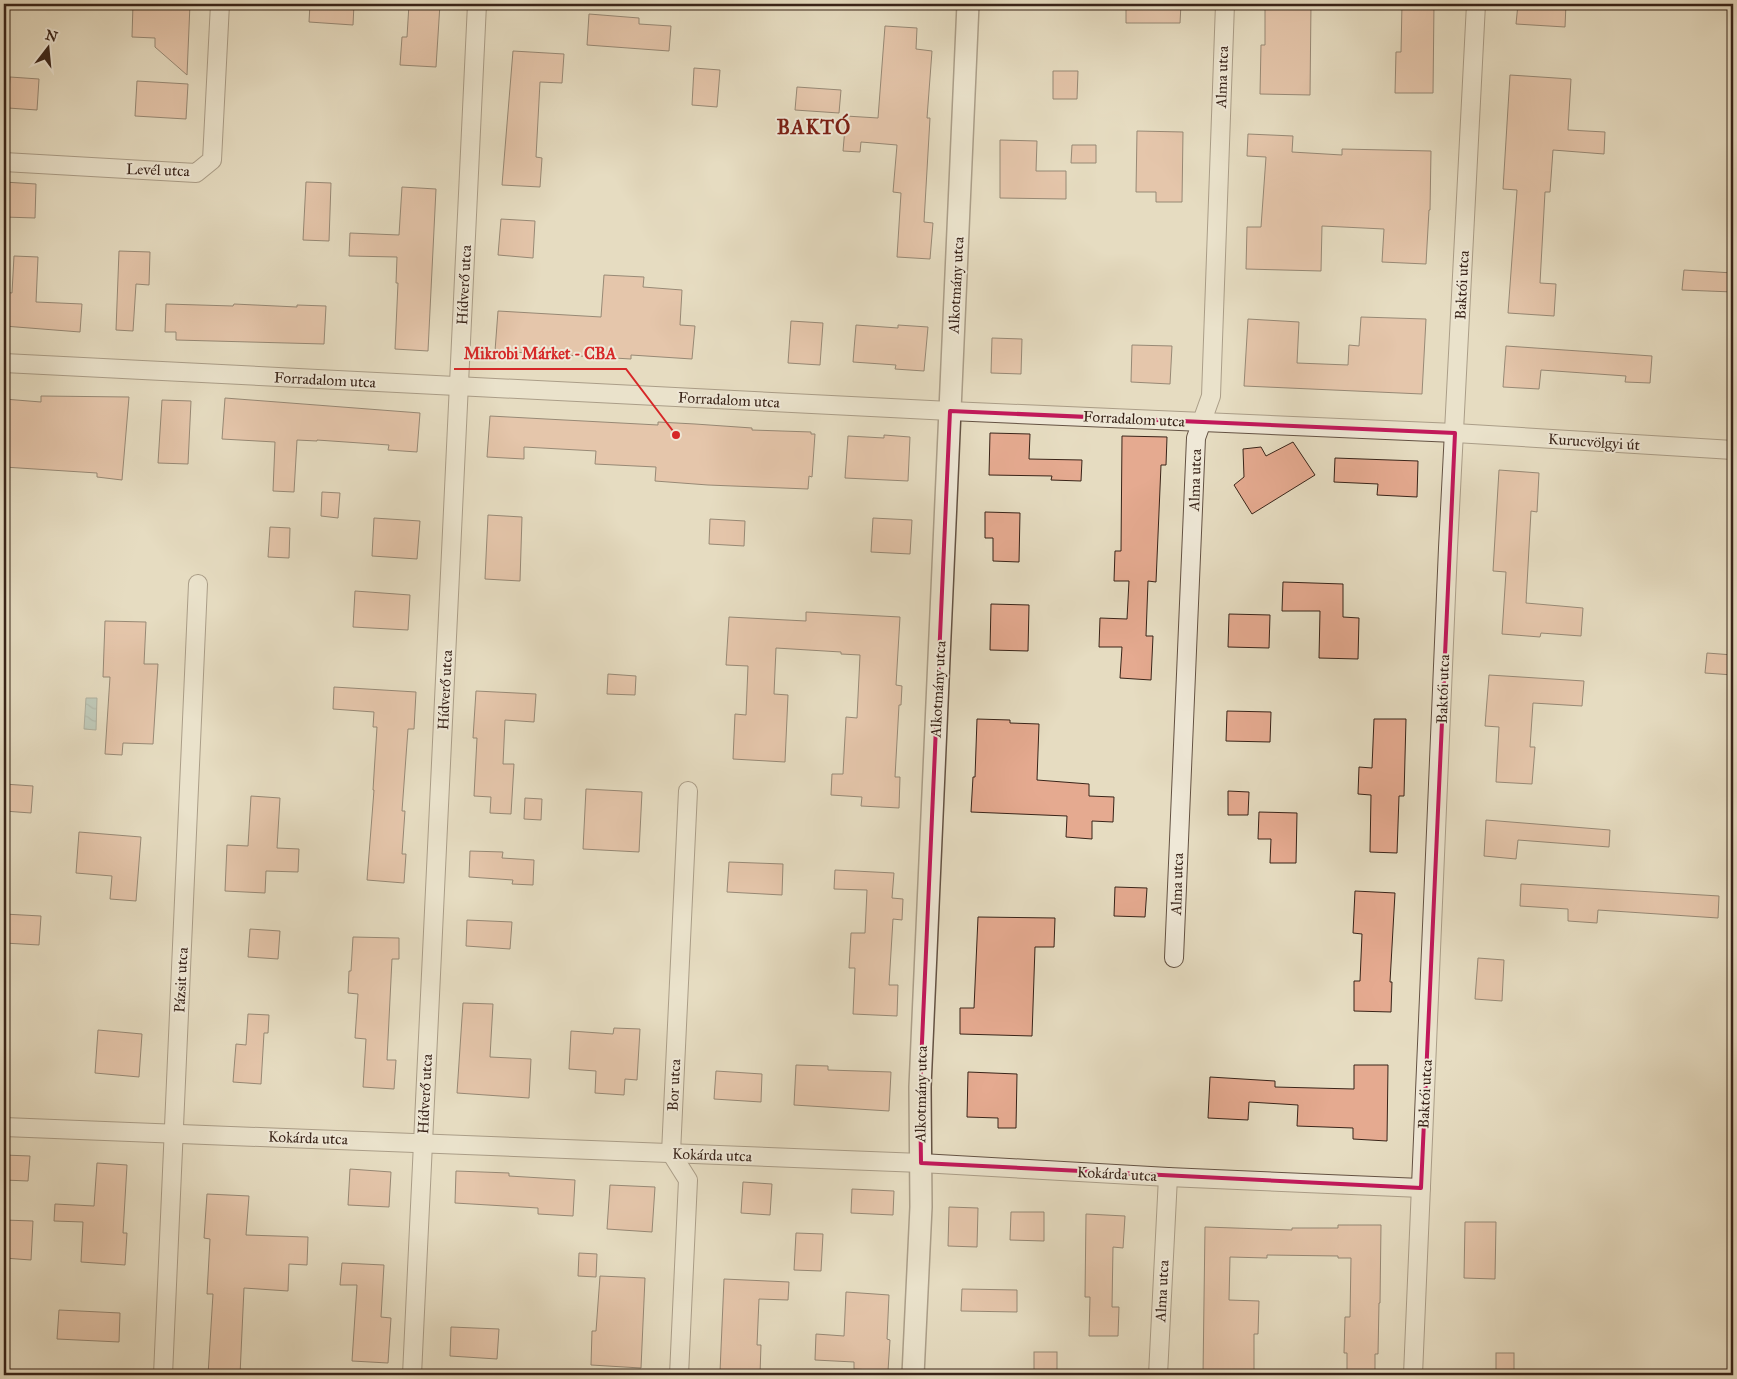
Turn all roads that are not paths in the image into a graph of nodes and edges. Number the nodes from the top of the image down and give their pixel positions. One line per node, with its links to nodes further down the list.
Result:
1 (220, 4): 6 (street, Levél utca)
2 (477, 4): 8 (street, Hídverő utca)
3 (968, 4): 9 (street, Alkotmány utca)
4 (1225, 4): 10 (street, Alma utca)
5 (1476, 4): 11 (street, Baktói utca)
6 (4, 162)
7 (4, 363): 8 (street, Forradalom utca)
8 (459, 387): 9 (street, Forradalom utca); 18 (street, Hídverő utca)
9 (950, 411): 10 (street, Forradalom utca); 20 (street, Alkotmány utca)
10 (1202, 422): 11 (street, Forradalom utca); 15 (street, Alma utca)
11 (1455, 433): 12 (street, Kurucvölgyi út); 22 (street, Baktói utca)
12 (1733, 450)
13 (198, 584): 17 (street, Pázsit utca)
14 (688, 791): 19 (street, Bor utca)
15 (1174, 958)
16 (4, 1127): 17 (street, Kokárda utca)
17 (174, 1134): 18 (street, Kokárda utca); 23 (street, Pázsit utca)
18 (422, 1142): 19 (street, Kokárda utca); 24 (street, Hídverő utca)
19 (671, 1153): 20 (street, Kokárda utca); 25 (street)
20 (921, 1163): 21 (street, Kokárda utca); 26 (street, Alkotmány utca)
21 (1168, 1177): 22 (street, Kokárda utca); 27 (street, Alma utca)
22 (1421, 1188): 28 (street, Baktói utca)
23 (163, 1375)
24 (412, 1375)
25 (679, 1375)
26 (913, 1375)
27 (1158, 1375)
28 (1414, 1375)

